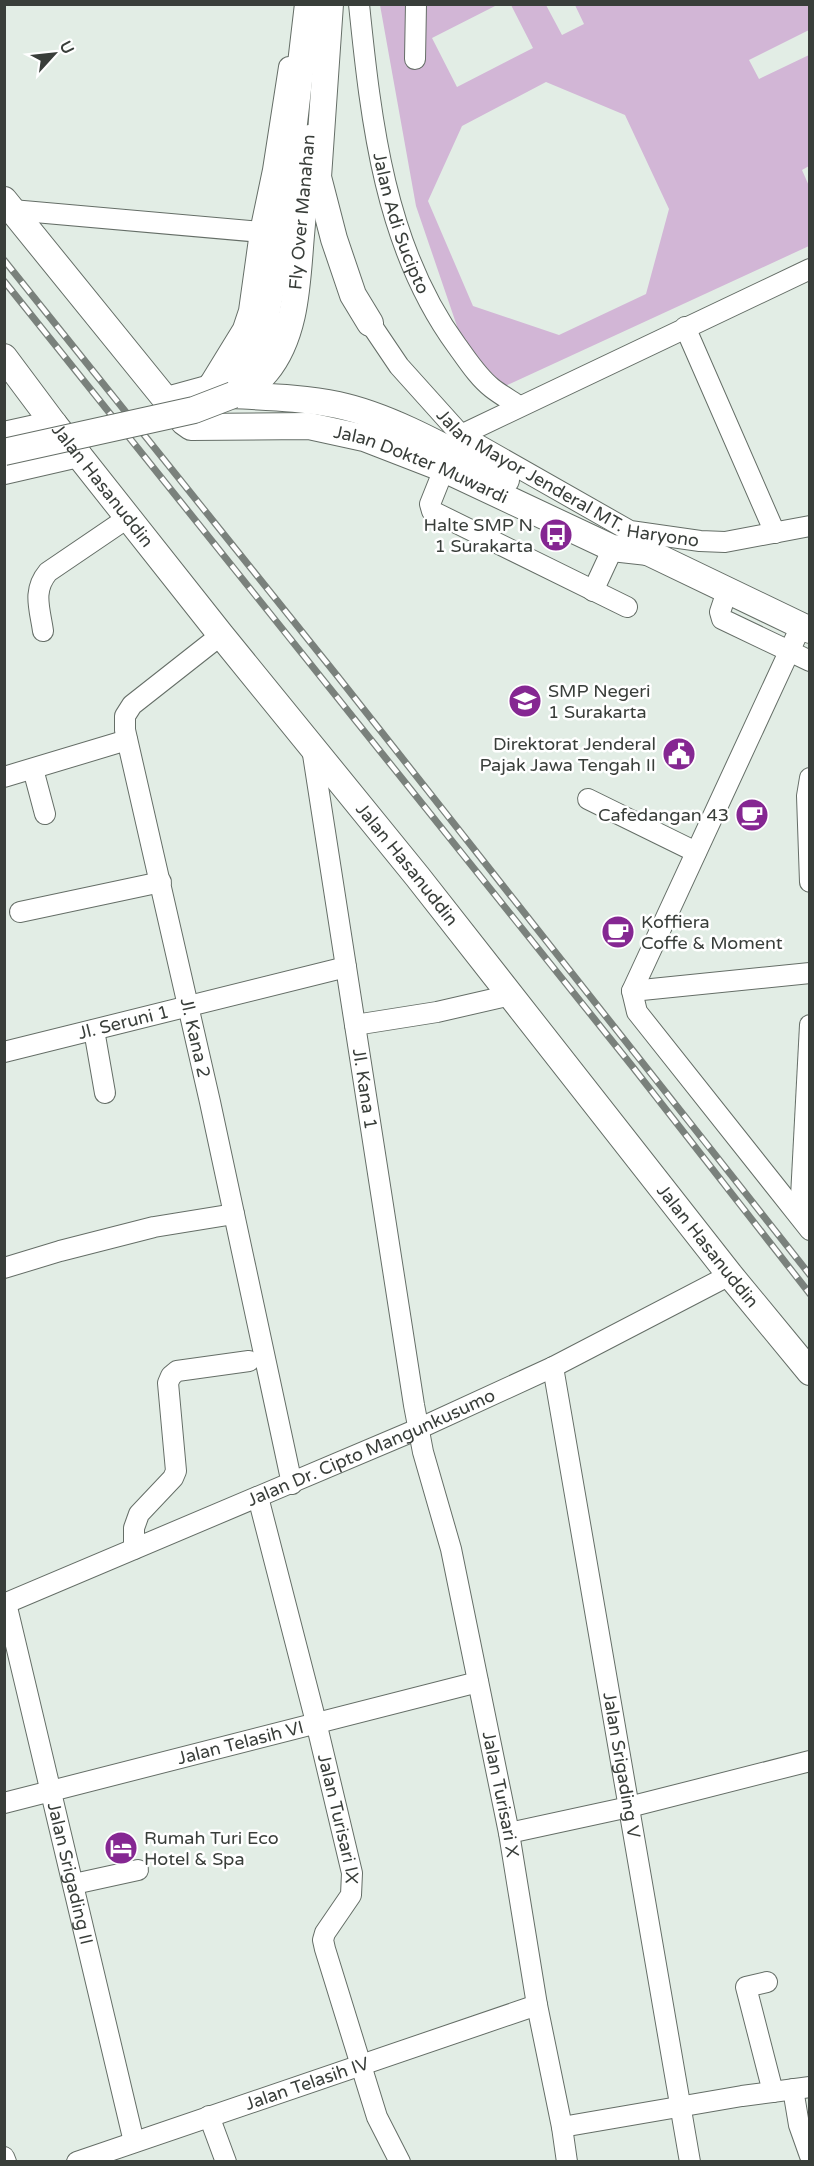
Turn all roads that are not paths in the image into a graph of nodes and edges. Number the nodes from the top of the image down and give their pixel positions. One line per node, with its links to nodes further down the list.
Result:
1 (298, 4): 8 (street)
2 (308, 4): 8 (main road)
3 (319, 4): 16 (main road, Fly Over Manahan)
4 (330, 4): 12 (main road)
5 (359, 4): 18 (street, Jalan Adi Sucipto)
6 (416, 4): 7 (street)
7 (415, 59)
8 (287, 129): 10 (main road)
9 (8, 205): 10 (street); 17 (main road)
10 (271, 233): 15 (street); 15 (main road)
11 (810, 269): 13 (street)
12 (370, 323): 22 (street, Jalan Mayor Jenderal MT. Haryono)
13 (685, 327): 18 (street); 29 (street)
14 (4, 357): 19 (main road, Jalan Hasanuddin)
15 (207, 388): 17 (main road)
16 (233, 395): 20 (main road, Fly Over Manahan); 23 (main road, Fly Over Manahan, bridge)
17 (167, 400): 25 (main road, Jalan Dokter Muwardi)
18 (519, 406): 22 (street)
19 (54, 424): 21 (main road); 24 (main road, Jalan Hasanuddin)
20 (400, 426): 31 (main road, Jalan Mayor Jenderal MT. Haryono)
21 (4, 435)
22 (461, 435): 29 (street, Jalan Mayor Jenderal MT. Haryono)
23 (4, 452)
24 (78, 454): 26 (main road); 27 (main road, Jalan Hasanuddin)
25 (444, 470): 30 (main road, Jalan Dokter Muwardi); 32 (street)
26 (4, 471)
27 (129, 517): 36 (street); 37 (main road, Jalan Hasanuddin)
28 (810, 526): 29 (street, Jalan Mayor Jenderal MT. Haryono)
29 (775, 533)
30 (613, 548): 31 (main road, Jalan Dokter Muwardi); 32 (street)
31 (648, 552): 33 (main road, Jalan Mayor Jenderal MT. Haryono)
32 (593, 591): 34 (street)
33 (727, 591): 35 (main road, Jalan Mayor Jenderal MT. Haryono); 38 (street)
34 (627, 607)
35 (805, 628): 38 (street)
36 (43, 631)
37 (221, 635): 40 (street, Jl. Kana 2); 41 (main road, Jalan Hasanuddin)
38 (789, 650): 39 (street); 47 (street)
39 (810, 661)
40 (127, 740): 42 (street); 48 (street, Jl. Kana 2)
41 (312, 747): 51 (street, Jl. Kana 1); 54 (main road, Jalan Hasanuddin)
42 (33, 769): 43 (street); 46 (street)
43 (4, 777)
44 (810, 778): 49 (street)
45 (588, 799): 47 (street)
46 (45, 814)
47 (696, 852): 53 (street)
48 (161, 882): 50 (street); 55 (street, Jl. Kana 2)
49 (810, 882)
50 (20, 912)
51 (346, 967): 55 (street, Jl. Seruni 1); 56 (street, Jl. Kana 1)
52 (810, 974): 53 (street)
53 (632, 991): 62 (street)
54 (511, 995): 56 (street); 64 (main road, Jalan Hasanuddin)
55 (189, 1005): 58 (street, Jl. Seruni 1); 61 (street, Jl. Kana 2)
56 (355, 1025): 68 (street, Jl. Kana 1)
57 (810, 1025): 62 (street)
58 (94, 1030): 59 (street, Jl. Seruni 1); 60 (street)
59 (4, 1052)
60 (105, 1093)
61 (234, 1214): 63 (street); 69 (street, Jl. Kana 2)
62 (806, 1219)
63 (4, 1268)
64 (730, 1275): 66 (street, Jalan Dr. Cipto Mangunkusumo); 67 (main road, Jalan Hasanuddin)
65 (249, 1361): 71 (street)
66 (553, 1367): 68 (street, Jalan Dr. Cipto Mangunkusumo); 78 (street, Jalan Srigading V)
67 (810, 1372)
68 (418, 1429): 69 (street, Jalan Dr. Cipto Mangunkusumo); 73 (street, Jalan Turisari X)
69 (292, 1484): 70 (street, Jalan Dr. Cipto Mangunkusumo)
70 (258, 1497): 71 (street, Jalan Dr. Cipto Mangunkusumo); 74 (street, Jalan Turisari IX)
71 (134, 1549): 72 (street, Jalan Dr. Cipto Mangunkusumo)
72 (5, 1603): 76 (street, Jalan Srigading II)
73 (478, 1682): 74 (street, Jalan Telasih VI); 79 (street, Jalan Turisari X)
74 (316, 1722): 76 (street, Jalan Telasih VI); 84 (street, Jalan Turisari IX)
75 (810, 1761): 78 (street)
76 (52, 1791): 77 (street, Jalan Telasih VI); 81 (street, Jalan Srigading II)
77 (4, 1803)
78 (629, 1807): 79 (street); 87 (street, Jalan Srigading V)
79 (509, 1833): 83 (street, Jalan Turisari X)
80 (138, 1870): 81 (street)
81 (74, 1884): 90 (street, Jalan Srigading II)
82 (767, 1982): 86 (street)
83 (537, 2005): 84 (street, Jalan Telasih IV); 89 (street, Jalan Turisari X)
84 (360, 2065): 88 (street, Jalan Telasih IV); 96 (street, Jalan Turisari IX)
85 (802, 2088): 86 (street); 91 (street)
86 (773, 2092): 87 (street)
87 (680, 2107): 89 (street); 98 (street, Jalan Srigading V)
88 (209, 2116): 90 (street, Jalan Telasih IV); 95 (street)
89 (562, 2127): 97 (street, Jalan Turisari X)
90 (134, 2142): 94 (street, Jalan Telasih IV)
91 (810, 2156)
92 (4, 2157): 93 (street)
93 (6, 2162)
94 (77, 2162)
95 (226, 2162)
96 (400, 2162)
97 (567, 2162)
98 (690, 2162)

